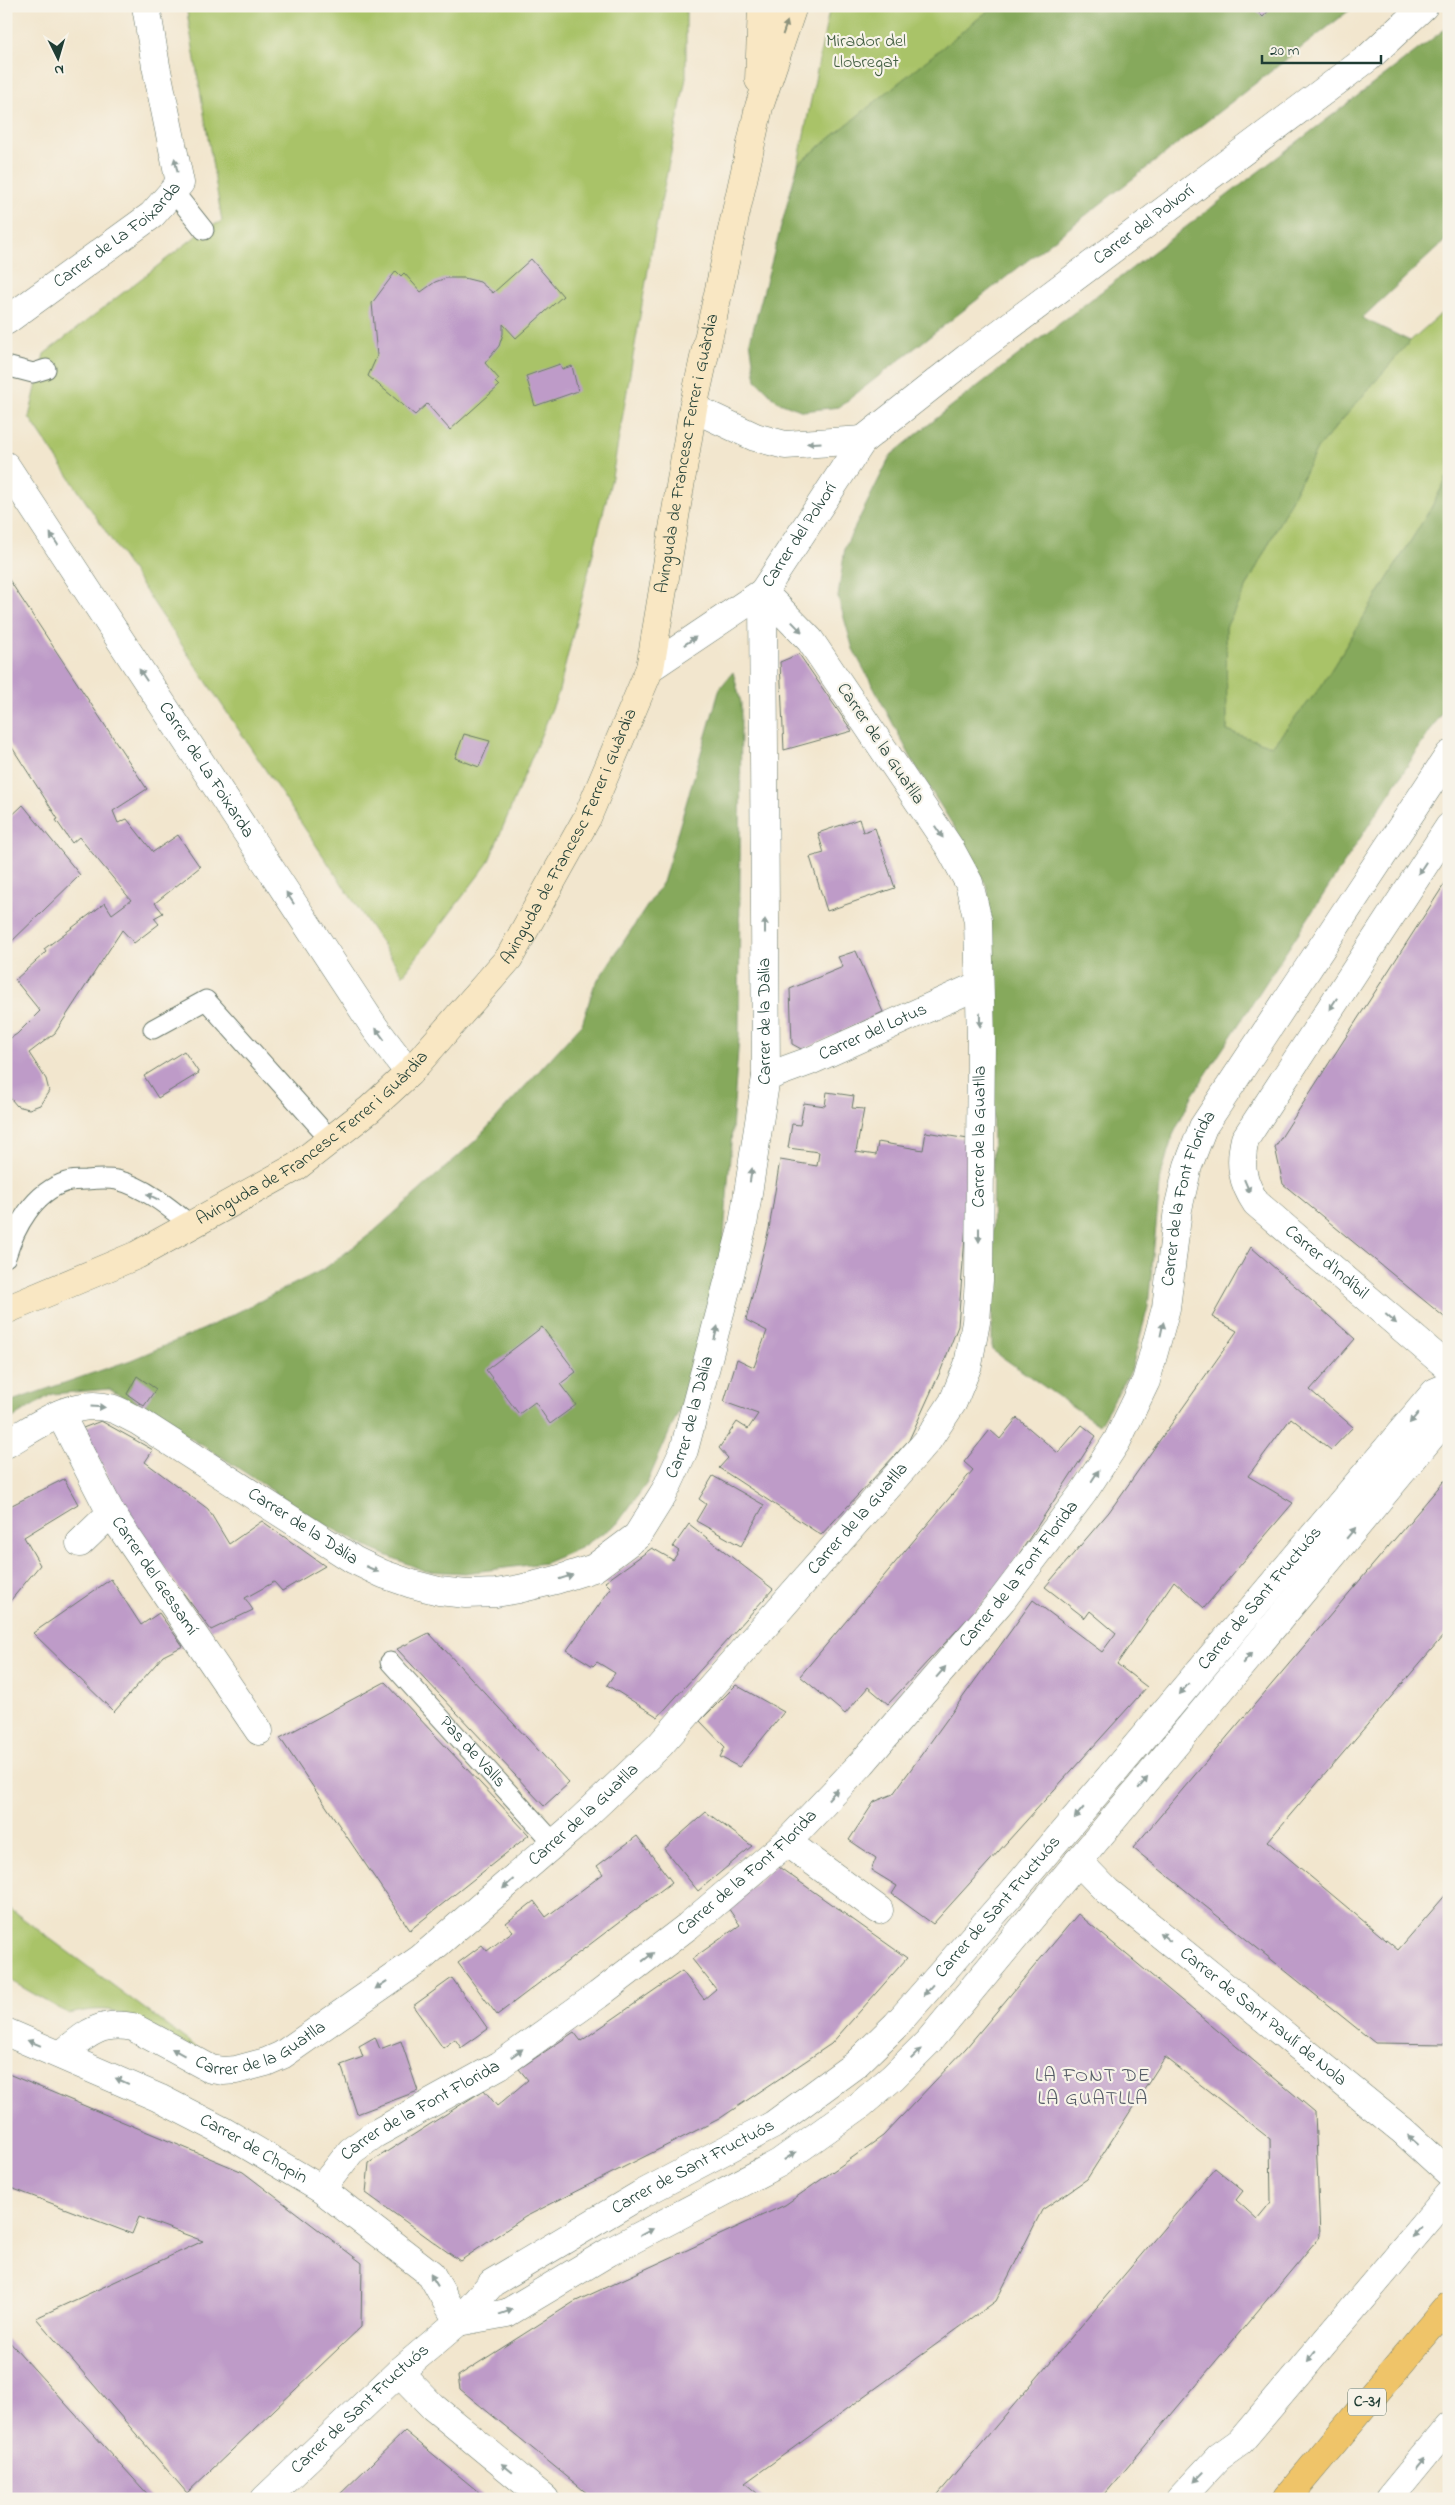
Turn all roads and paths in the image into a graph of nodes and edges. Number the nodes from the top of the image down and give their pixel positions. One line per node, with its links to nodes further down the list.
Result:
1 (146, 6): 6 (street, Carrer de La Foixarda, one-way to 1)
2 (762, 6): 5 (street, Avinguda de Francesc Ferrer i Guàrdia)
3 (793, 6): 5 (street, Avinguda de Francesc Ferrer i Guàrdia, one-way to 3)
4 (1424, 6): 12 (street, Carrer del Polvorí)
5 (758, 107): 11 (street, Avinguda de Francesc Ferrer i Guàrdia)
6 (173, 191): 7 (lane); 8 (street, Carrer de La Foixarda)
7 (204, 230)
8 (6, 321)
9 (6, 366): 10 (lane)
10 (46, 369)
11 (693, 408): 12 (street, one-way to 11); 15 (street, Avinguda de Francesc Ferrer i Guàrdia)
12 (863, 440): 14 (street, Carrer del Polvorí)
13 (6, 466): 20 (street, Carrer de La Foixarda, one-way to 13)
14 (763, 592): 15 (street, Carrer del Polvorí, one-way to 14); 18 (street, Carrer de la Guatlla, one-way to 18); 21 (street, Carrer de la Dàlia, one-way to 14)
15 (650, 668): 20 (street, Avinguda de Francesc Ferrer i Guàrdia)
16 (1449, 755): 36 (street, Carrer de la Font Florida, one-way to 16)
17 (1449, 827): 22 (street, Carrer de la Font Florida, one-way to 22)
18 (979, 985): 21 (street, Carrer del Lotus); 37 (street, Carrer de la Guatlla, one-way to 37)
19 (153, 1029): 23 (lane)
20 (409, 1073): 23 (street, Avinguda de Francesc Ferrer i Guàrdia)
21 (766, 1077): 29 (street, Carrer de la Dàlia, one-way to 21)
22 (1245, 1139): 27 (street, Carrer d'Indíbil, one-way to 27)
23 (331, 1140): 24 (street, Avinguda de Francesc Ferrer i Guàrdia)
24 (192, 1226): 25 (lane, one-way to 25); 26 (street, Avinguda de Francesc Ferrer i Guàrdia)
25 (6, 1257)
26 (6, 1310)
27 (1449, 1368)
28 (1449, 1386): 46 (street, Carrer de Sant Fructuós, one-way to 46)
29 (60, 1414): 31 (street, Carrer de la Dàlia); 32 (street, Carrer del Gessamí)
30 (1449, 1415): 38 (street, Carrer de Sant Fructuós, one-way to 30)
31 (6, 1444)
32 (111, 1513): 33 (street); 35 (street, Carrer del Gessamí)
33 (80, 1543)
34 (390, 1662): 37 (lane, Pas de Valls)
35 (259, 1732)
36 (787, 1842): 39 (street); 43 (street, Carrer de la Font Florida, one-way to 36)
37 (554, 1843): 41 (street, Carrer de la Guatlla, one-way to 41)
38 (1078, 1861): 42 (street, Carrer de Sant Paulí de Nola, one-way to 38); 46 (street, Carrer de Sant Fructuós, one-way to 38)
39 (879, 1910)
40 (6, 2032): 41 (street, Carrer de Chopin, one-way to 40)
41 (62, 2054): 43 (street, Carrer de Chopin, one-way to 41)
42 (1449, 2173)
43 (321, 2189): 46 (street, Carrer de Chopin, one-way to 43)
44 (1449, 2195): 51 (street, one-way to 51)
45 (1449, 2305): 52 (main road, C-31)
46 (458, 2322): 47 (street, Carrer de Sant Fructuós)
47 (399, 2372): 49 (street, Carrer de Sant Fructuós); 50 (street, one-way to 47)
48 (1449, 2426): 53 (street, one-way to 48)
49 (265, 2499)
50 (545, 2499)
51 (1180, 2499)
52 (1286, 2499)
53 (1389, 2499)

